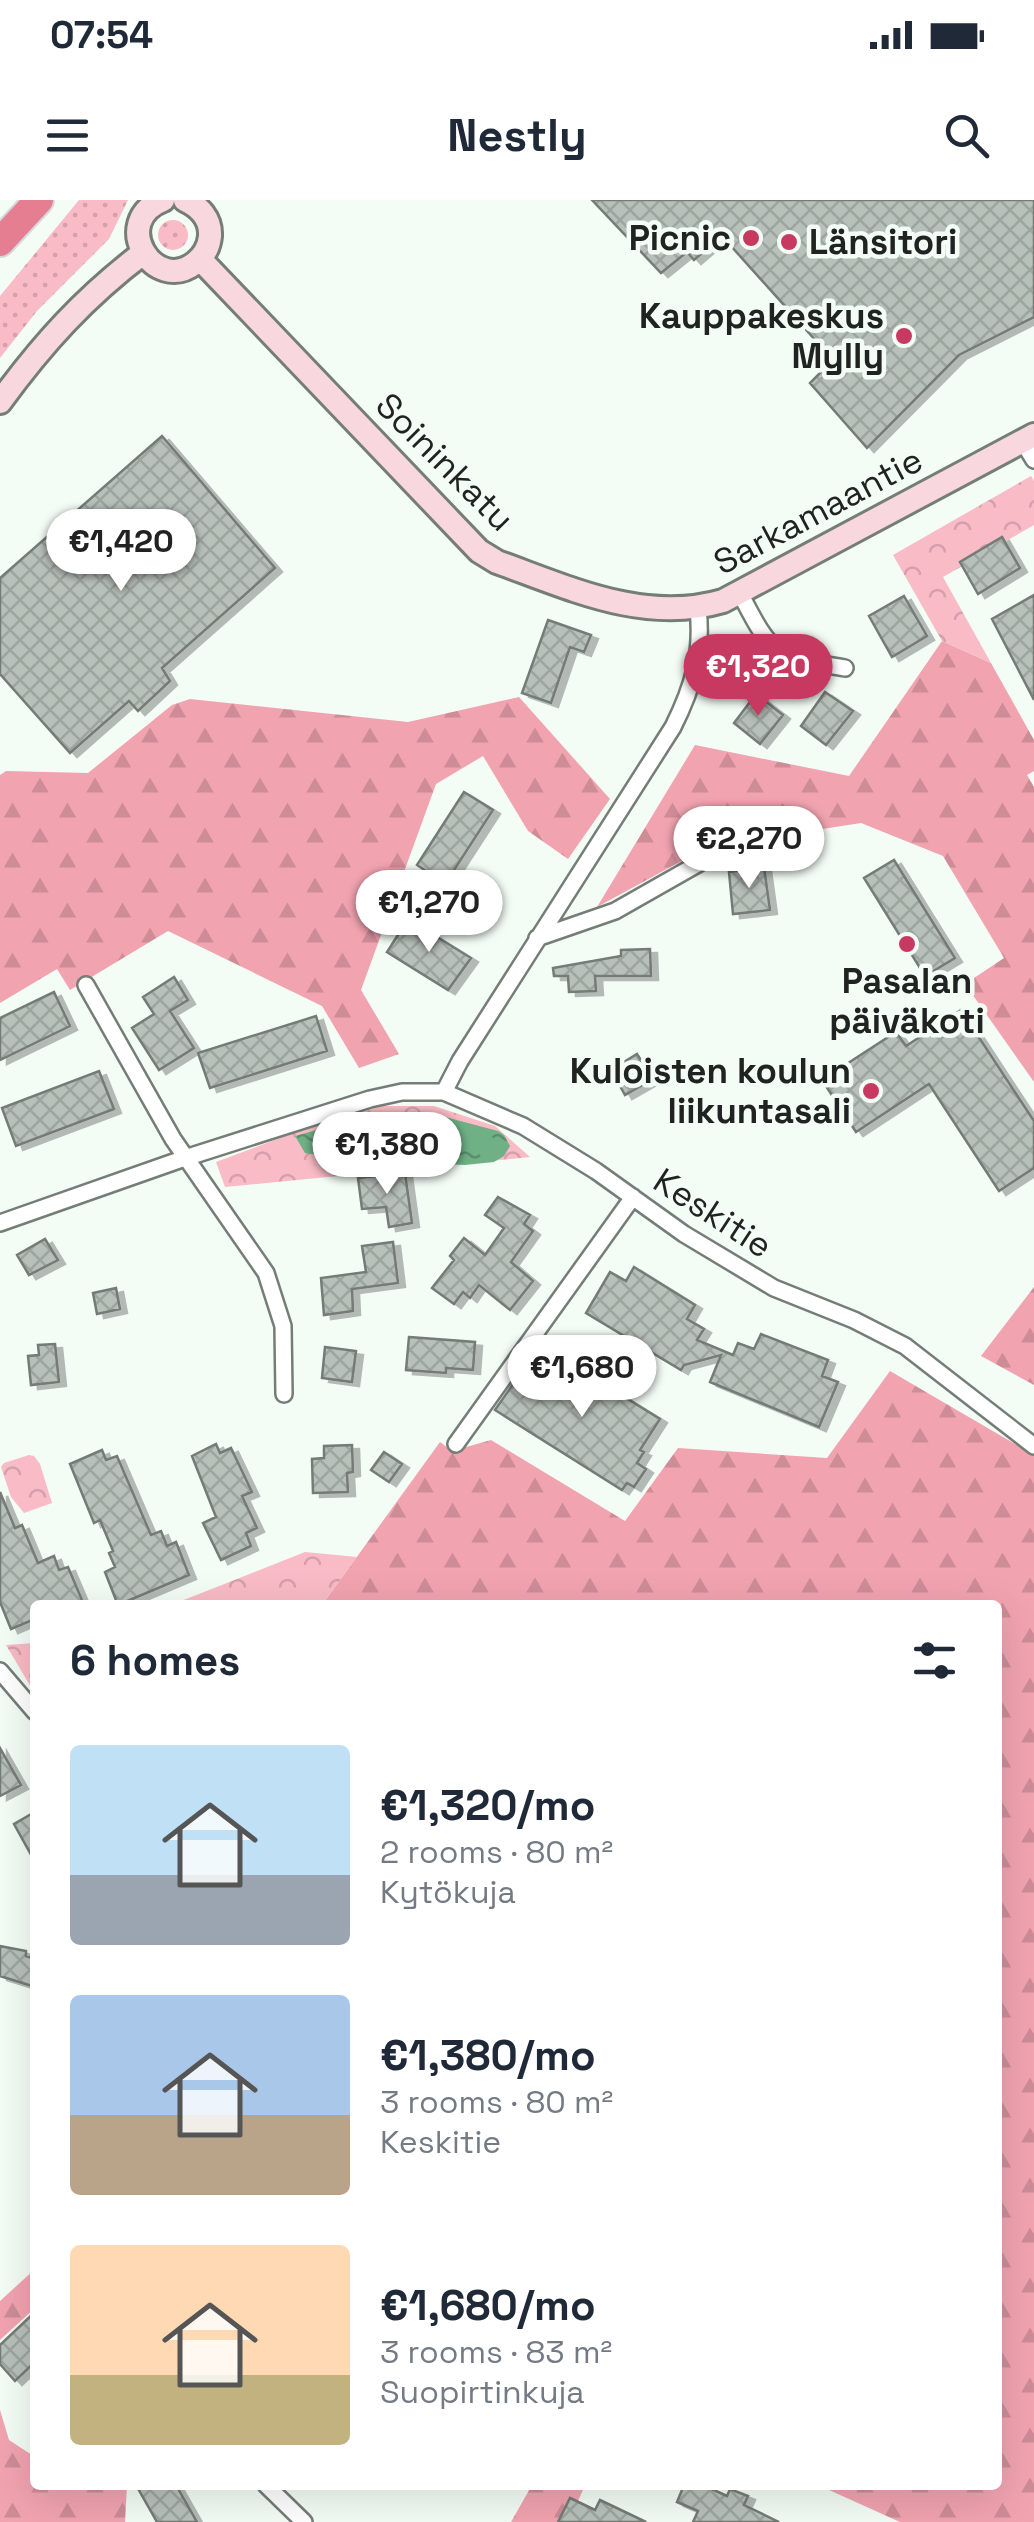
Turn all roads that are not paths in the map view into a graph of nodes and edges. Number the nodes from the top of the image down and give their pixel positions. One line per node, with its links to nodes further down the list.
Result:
1 (163, 200): 6 (street)
2 (194, 202): 7 (street)
3 (30, 210): 4 (highway); 5 (highway)
4 (0, 242)
5 (0, 251)
6 (143, 252): 7 (street); 8 (street)
7 (200, 259): 11 (street, Soininkatu)
8 (0, 402)
9 (1030, 446): 10 (street, Sarkamaantie)
10 (740, 593): 11 (street, Sarkamaantie); 12 (street)
11 (698, 609): 14 (street, Sarkamaantie)
12 (845, 668)
13 (747, 836): 14 (street)
14 (537, 938): 16 (street, Sarkamaantie)
15 (86, 985): 17 (street)
16 (444, 1092): 17 (street, Keskitie); 18 (street, Keskitie)
17 (185, 1158): 19 (street, Keskitie); 20 (street)
18 (633, 1197): 21 (street); 22 (street, Keskitie)
19 (0, 1223)
20 (284, 1394)
21 (456, 1444)
22 (1034, 1446)
23 (0, 1671): 24 (street)
24 (30, 1706)
25 (271, 2490): 26 (street)
26 (304, 2522)

